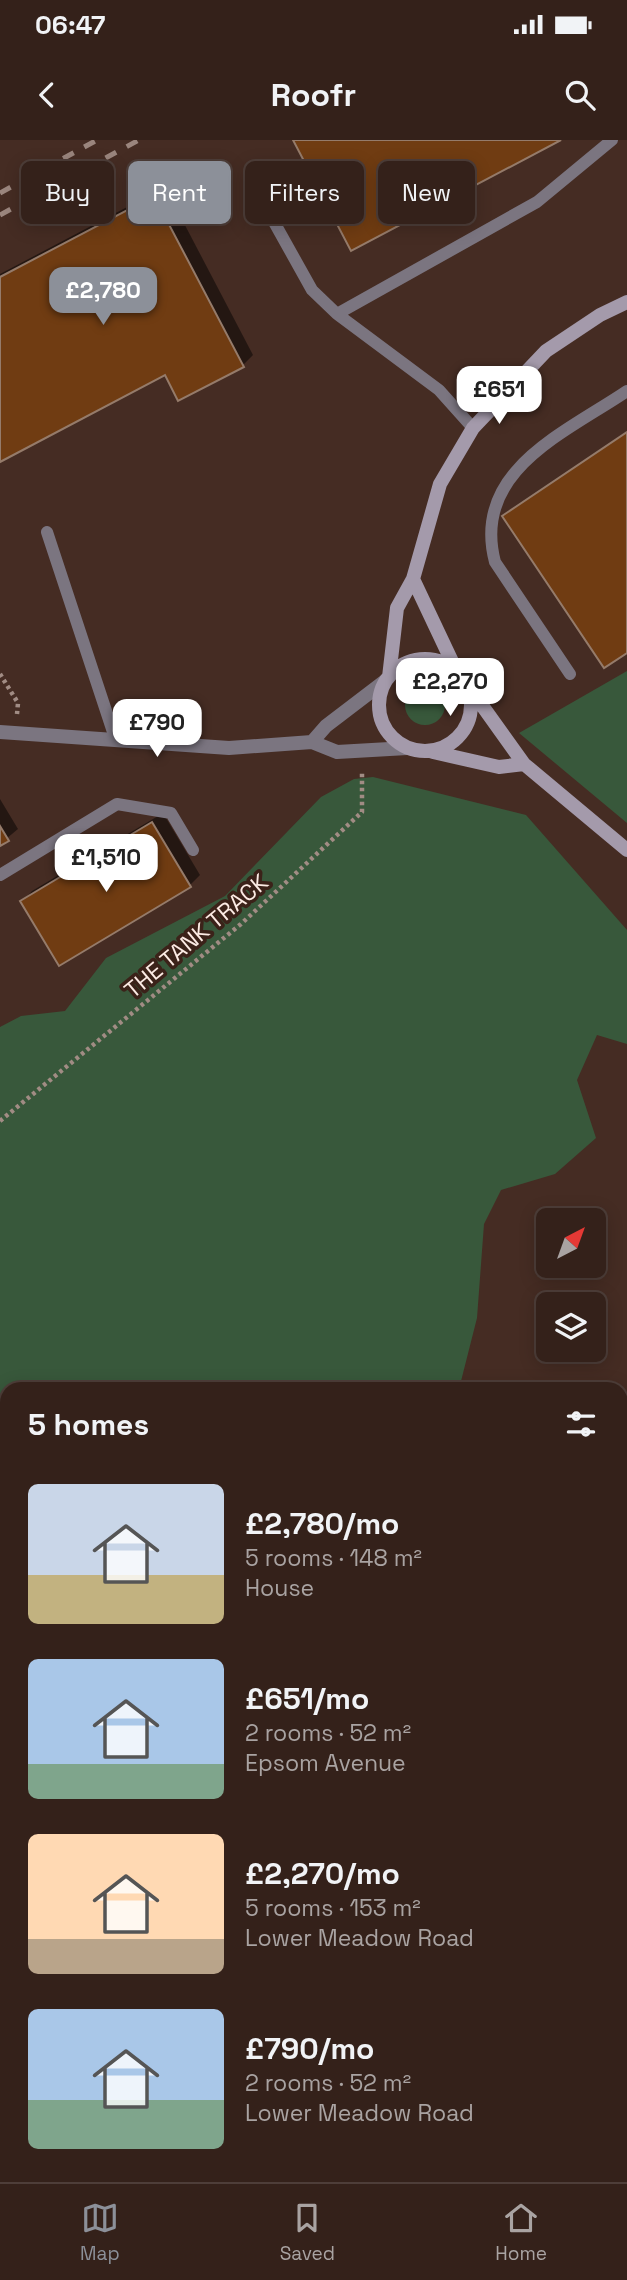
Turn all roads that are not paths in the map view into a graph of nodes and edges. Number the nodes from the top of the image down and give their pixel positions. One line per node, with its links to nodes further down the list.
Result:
1 (612, 140): 4 (lane)
2 (275, 224): 4 (lane)
3 (627, 302): 6 (street)
4 (337, 314): 6 (lane)
5 (627, 391): 10 (lane)
6 (473, 428): 8 (street)
7 (47, 532): 14 (lane)
8 (413, 579): 9 (street); 11 (street)
9 (456, 671): 11 (street); 12 (street)
10 (570, 674)
11 (387, 679): 15 (street); 16 (street)
12 (465, 683): 17 (street); 18 (street)
13 (0, 732): 14 (street)
14 (115, 738): 15 (street)
15 (312, 742): 16 (street)
16 (407, 748): 17 (street)
17 (429, 751): 18 (street)
18 (524, 764): 20 (street)
19 (193, 850): 21 (lane)
20 (627, 850)
21 (0, 875)

